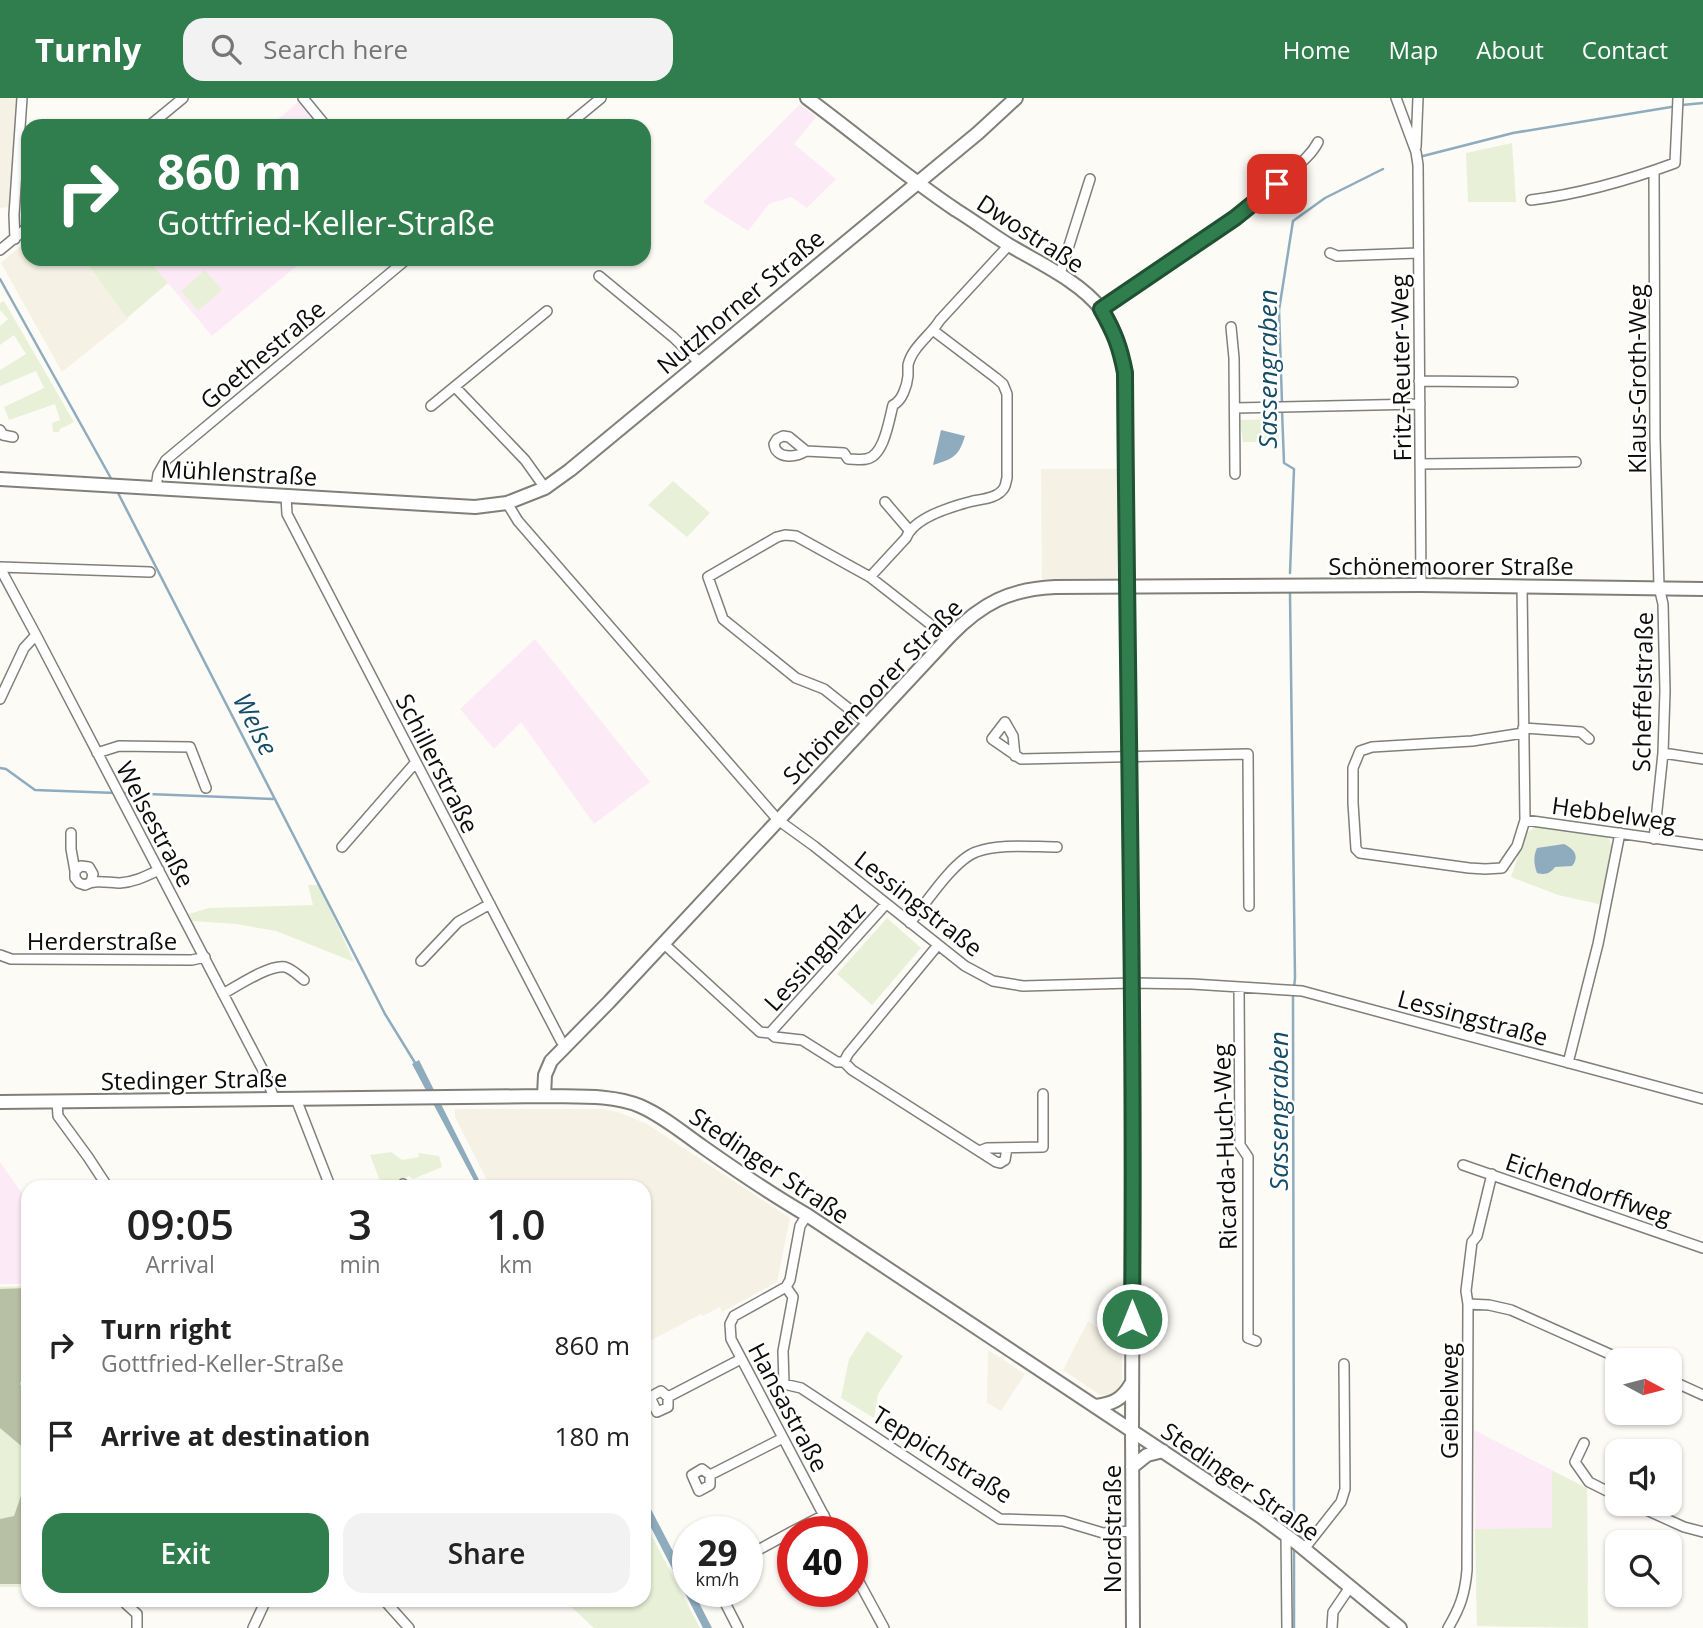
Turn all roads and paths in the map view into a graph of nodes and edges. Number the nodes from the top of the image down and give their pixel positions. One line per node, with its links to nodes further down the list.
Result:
1 (22, 98): 20 (street)
2 (183, 98): 10 (street)
3 (303, 98): 11 (street)
4 (601, 98): 12 (street)
5 (807, 98): 17 (street, Dwostraße)
6 (1016, 98): 17 (street, Nutzhorner Straße)
7 (1396, 98): 14 (street)
8 (1418, 98): 14 (street)
9 (1678, 98): 15 (street)
10 (158, 119)
11 (320, 119)
12 (576, 119)
13 (1318, 142): 28 (street)
14 (1416, 152): 24 (street, Fritz-Reuter-Weg)
15 (1654, 171): 18 (street); 59 (street, Klaus-Groth-Weg)
16 (1090, 179): 26 (street)
17 (918, 183): 21 (street, Dwostraße); 32 (street, Nutzhorner Straße)
18 (1531, 200)
19 (21, 233): 20 (street)
20 (15, 239): 22 (street)
21 (1009, 244): 26 (street, Dwostraße); 31 (street)
22 (0, 250)
23 (1330, 253): 24 (street)
24 (1418, 253): 33 (street, Fritz-Reuter-Weg)
25 (399, 266): 46 (street, Goethestraße)
26 (1060, 274): 28 (street, Dwostraße)
27 (598, 276): 32 (street)
28 (1101, 309): 57 (street, Dwostraße)
29 (547, 311): 35 (street)
30 (1231, 327): 38 (street)
31 (934, 331): 41 (street); 52 (street)
32 (699, 362): 47 (street, Nutzhorner Straße)
33 (1419, 381): 34 (street); 36 (street, Fritz-Reuter-Weg)
34 (1513, 382)
35 (455, 387): 37 (street); 47 (street)
36 (1420, 404): 38 (street); 43 (street, Fritz-Reuter-Weg)
37 (431, 406)
38 (1235, 408): 44 (street)
39 (0, 430): 40 (street)
40 (13, 437)
41 (806, 451)
42 (1576, 462): 43 (street)
43 (1420, 464): 56 (street, Fritz-Reuter-Weg)
44 (1235, 474)
45 (0, 479): 46 (street, Mühlenstraße)
46 (156, 488): 48 (street, Mühlenstraße)
47 (545, 488): 50 (street, Nutzhorner Straße)
48 (286, 496): 51 (street, Mühlenstraße); 72 (street, Schillerstraße)
49 (885, 502): 52 (street)
50 (507, 503): 51 (street, Nutzhorner Straße); 74 (street, Lessingstraße)
51 (475, 507)
52 (909, 530): 55 (street)
53 (0, 568): 54 (street); 61 (street, Welsestraße)
54 (150, 572)
55 (870, 577): 62 (street); 64 (street)
56 (1421, 585): 57 (street, Schönemoorer Straße); 58 (street, Schönemoorer Straße)
57 (1127, 586): 62 (street, Schönemoorer Straße); 70 (street, Dwostraße)
58 (1522, 586): 59 (street, Schönemoorer Straße); 65 (street)
59 (1659, 587): 60 (street, Schönemoorer Straße); 68 (street, Scheffelstraße)
60 (1703, 589)
61 (36, 635): 63 (street); 67 (street, Welsestraße)
62 (948, 638): 64 (street, Schönemoorer Straße)
63 (0, 699)
64 (868, 724): 74 (street, Schönemoorer Straße)
65 (1523, 730): 66 (street); 75 (street); 75 (street, Hebbelweg)
66 (1588, 738)
67 (97, 753): 73 (street); 82 (street, Welsestraße)
68 (1663, 753): 71 (street); 78 (street, Scheffelstraße)
69 (1015, 756): 70 (street)
70 (1129, 757): 87 (street); 95 (street, Dwostraße)
71 (1703, 760)
72 (416, 762): 80 (street); 85 (street, Schillerstraße)
73 (206, 788)
74 (778, 820): 86 (street, Lessingstraße); 89 (street, Schönemoorer Straße)
75 (1525, 820): 76 (street, Hebbelweg)
76 (1620, 832): 78 (street, Hebbelweg); 101 (street)
77 (71, 833): 83 (street)
78 (1654, 839): 79 (street, Hebbelweg)
79 (1703, 845)
80 (342, 847)
81 (1057, 847): 88 (street)
82 (159, 870): 84 (street); 92 (street, Welsestraße)
83 (75, 872): 84 (street); 84 (street)
84 (91, 881)
85 (490, 904): 93 (street); 99 (street, Schillerstraße)
86 (886, 904): 88 (street, Lessingstraße); 98 (street, Lessingplatz)
87 (1249, 906)
88 (910, 923): 90 (street, Lessingstraße)
89 (663, 943): 98 (street); 99 (street, Schönemoorer Straße)
90 (938, 945): 95 (street, Lessingstraße); 100 (street)
91 (0, 955): 92 (street, Herderstraße)
92 (205, 957): 97 (street, Welsestraße)
93 (421, 961)
94 (303, 980): 97 (street)
95 (1132, 983): 96 (street, Lessingstraße); 123 (street, Dwostraße)
96 (1239, 987): 101 (street, Lessingstraße); 119 (street, Ricarda-Huch-Weg)
97 (223, 994): 104 (street, Welsestraße)
98 (770, 1033): 100 (street)
99 (566, 1045): 103 (street, Schönemoorer Straße)
100 (844, 1062): 110 (street)
101 (1568, 1063): 106 (street, Lessingstraße)
102 (1043, 1094): 109 (street)
103 (544, 1096): 105 (street, Stedinger Straße); 115 (street, Stedinger Straße)
104 (274, 1099): 105 (street, Stedinger Straße); 107 (street, Stedinger Straße)
105 (296, 1099): 114 (street)
106 (1703, 1099)
107 (57, 1101): 108 (street, Stedinger Straße); 113 (street)
108 (0, 1102)
109 (1007, 1148): 110 (street); 110 (street)
110 (979, 1151)
111 (1463, 1165): 112 (street, Eichendorffweg)
112 (1492, 1174): 116 (street, Eichendorffweg); 118 (street, Geibelweg)
113 (103, 1180)
114 (328, 1180)
115 (807, 1215): 117 (street, Hansastraße); 128 (street, Stedinger Straße)
116 (1703, 1248)
117 (786, 1287): 121 (street, Hansastraße); 124 (street, Hansastraße)
118 (1468, 1304): 120 (street); 156 (street, Geibelweg)
119 (1256, 1341)
120 (1605, 1352)
121 (741, 1359): 127 (street); 130 (street, Hansastraße)
122 (1344, 1364): 140 (street)
123 (1132, 1382): 128 (street); 129 (street, Dwostraße)
124 (784, 1384): 138 (street, Teppichstraße)
125 (1682, 1385): 126 (street)
126 (1703, 1395)
127 (668, 1397)
128 (1095, 1406): 129 (street, Stedinger Straße)
129 (1132, 1431): 132 (street, Stedinger Straße); 133 (street, Nordstraße)
130 (783, 1438): 134 (street); 136 (street, Hansastraße)
131 (1584, 1443): 135 (street)
132 (1163, 1451): 133 (street); 140 (street, Stedinger Straße)
133 (1132, 1467): 138 (street, Nordstraße)
134 (710, 1475)
135 (1605, 1490)
136 (824, 1515)
137 (1660, 1516): 139 (street)
138 (1132, 1531): 152 (street, Nordstraße)
139 (1703, 1532)
140 (1295, 1541): 141 (street, Stedinger Straße); 153 (street)
141 (1350, 1587): 154 (street); 155 (street, Stedinger Straße)
142 (868, 1598): 151 (street)
143 (129, 1607): 147 (street)
144 (263, 1607): 148 (street)
145 (390, 1607): 149 (street)
146 (727, 1607): 150 (street)
147 (137, 1628)
148 (253, 1628)
149 (409, 1628)
150 (738, 1628)
151 (884, 1628)
152 (1133, 1628)
153 (1287, 1628)
154 (1332, 1628)
155 (1400, 1628)
156 (1448, 1628)

